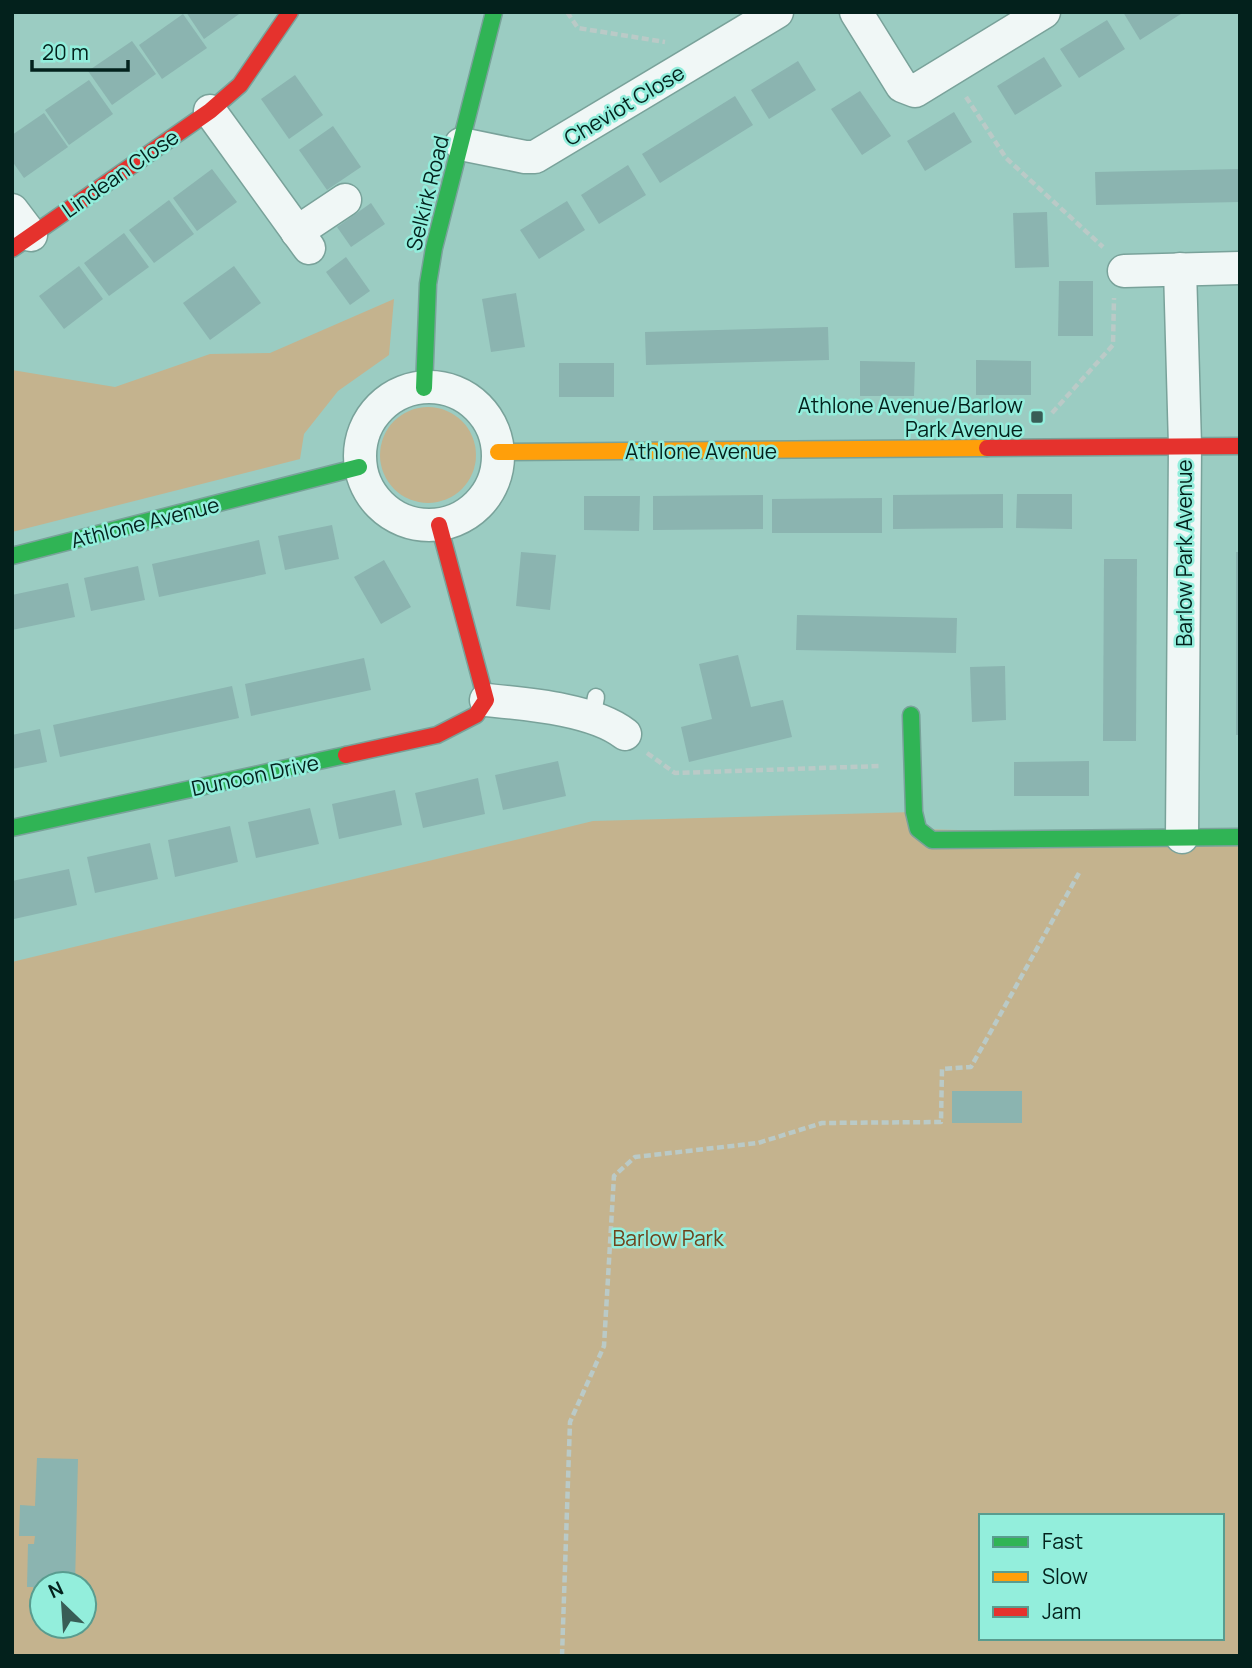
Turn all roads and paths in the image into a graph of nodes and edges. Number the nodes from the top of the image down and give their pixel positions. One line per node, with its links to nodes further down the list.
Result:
1 (290, 12): 9 (street, Lindean Close)
2 (494, 12): 10 (street, Selkirk Road)
3 (568, 12): 7 (path)
4 (776, 12): 7 (street, Cheviot Close)
5 (856, 12): 8 (street)
6 (1044, 12): 8 (street)
7 (701, 59): 10 (street, Cheviot Close)
8 (948, 71): 16 (path)
9 (210, 111): 11 (street); 13 (street, Lindean Close)
10 (461, 144): 17 (street, Selkirk Road)
11 (345, 200)
12 (12, 210): 13 (street, Lindean Close)
13 (21, 242)
14 (1240, 268): 15 (street)
15 (1180, 270): 16 (street); 18 (street, Barlow Park Avenue)
16 (1119, 271): 20 (path)
17 (424, 388): 21 (street); 22 (street)
18 (1185, 446): 19 (street, Athlone Avenue); 20 (street, Athlone Avenue); 30 (street, Barlow Park Avenue)
19 (1240, 446)
20 (1018, 449): 21 (street, Athlone Avenue)
21 (498, 452): 23 (street)
22 (359, 467): 23 (street); 24 (street, Athlone Avenue)
23 (439, 526): 25 (street)
24 (12, 556)
25 (486, 700): 27 (street); 29 (street, Dunoon Drive)
26 (911, 715): 28 (street)
27 (625, 734): 28 (path)
28 (912, 765): 32 (street)
29 (12, 828)
30 (1182, 837): 31 (street); 32 (street)
31 (1240, 837)
32 (1098, 838): 33 (path)
33 (562, 1656)

